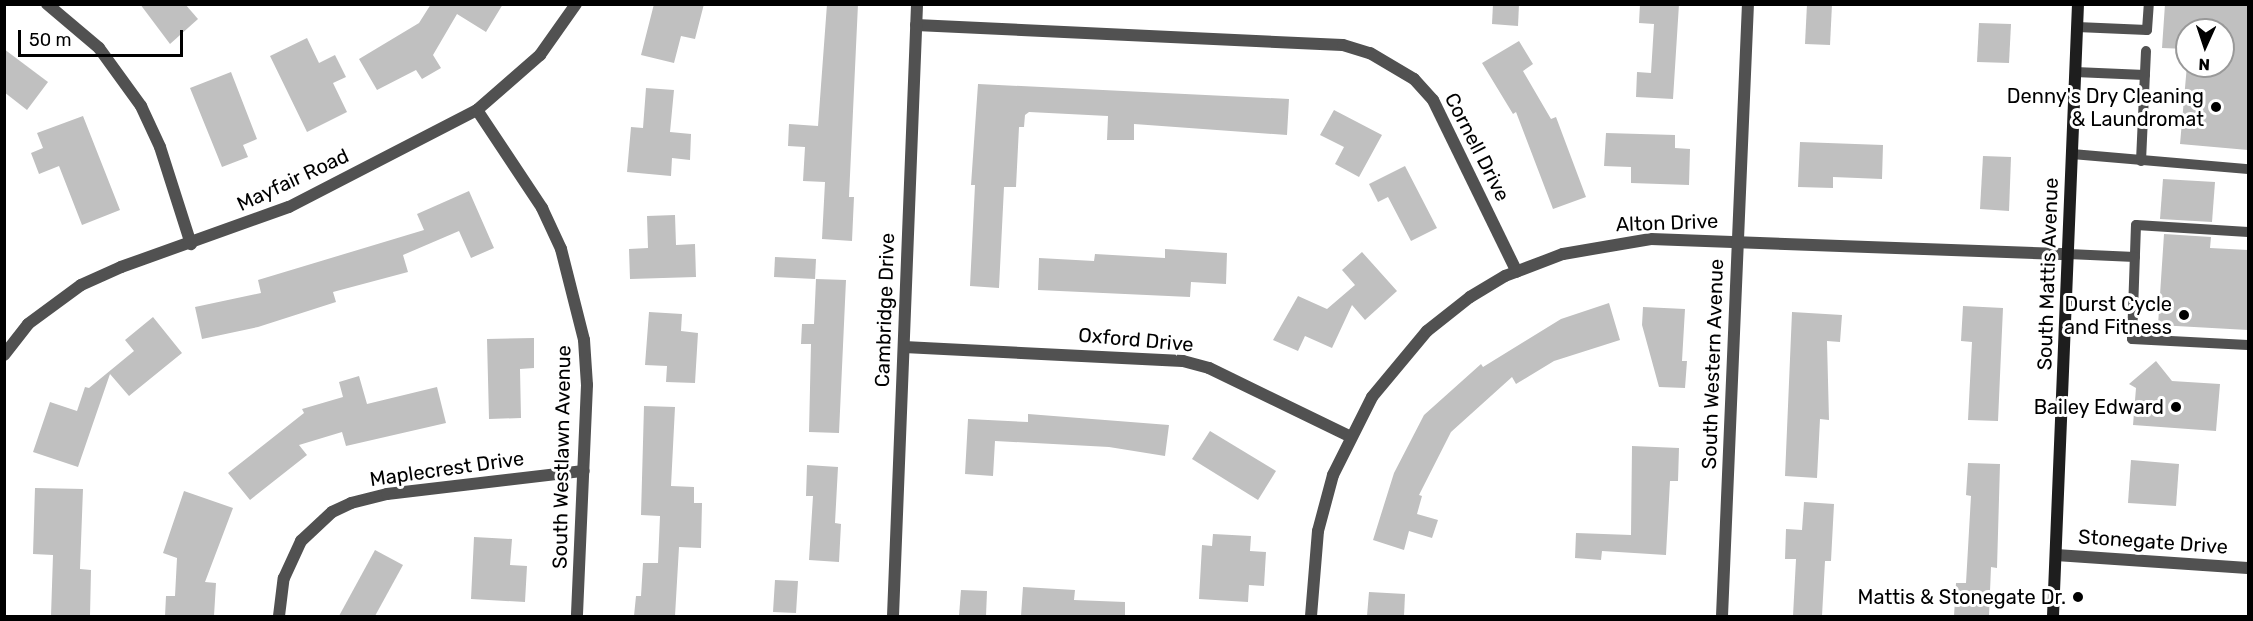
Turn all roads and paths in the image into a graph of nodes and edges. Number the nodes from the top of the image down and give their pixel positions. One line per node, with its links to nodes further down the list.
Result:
1 (47, 4): 18 (street)
2 (576, 4): 12 (street, Mayfair Road)
3 (917, 4): 7 (street, Cambridge Drive)
4 (1748, 4): 17 (street, South Western Avenue)
5 (2078, 4): 8 (main road, South Mattis Avenue)
6 (2149, 4): 8 (lane)
7 (916, 25): 21 (street, Cornell Drive); 23 (street, Cambridge Drive)
8 (2077, 27): 10 (main road, South Mattis Avenue)
9 (2146, 51): 11 (lane)
10 (2075, 72): 11 (lane); 13 (main road, South Mattis Avenue)
11 (2145, 75): 14 (lane)
12 (477, 110): 18 (street, Mayfair Road); 26 (street, South Westlawn Avenue)
13 (2072, 154): 14 (lane); 19 (main road, South Mattis Avenue)
14 (2141, 161): 15 (lane)
15 (2248, 169)
16 (2248, 232): 20 (lane)
17 (1738, 241): 19 (street, Alton Drive); 21 (street, Alton Drive); 33 (street, South Western Avenue)
18 (191, 243): 24 (street, Mayfair Road)
19 (2068, 254): 20 (lane); 27 (main road, South Mattis Avenue)
20 (2135, 258): 22 (lane)
21 (1517, 272): 25 (street, Alton Drive)
22 (2248, 345)
23 (904, 347): 25 (street, Oxford Drive); 31 (street, Cambridge Drive)
24 (4, 355)
25 (1349, 436): 32 (street, Alton Drive)
26 (584, 471): 29 (street, Maplecrest Drive); 30 (street, South Westlawn Avenue)
27 (2056, 555): 28 (street, Stonegate Drive); 34 (main road, South Mattis Avenue)
28 (2248, 568)
29 (279, 616)
30 (577, 616)
31 (893, 616)
32 (1311, 616)
33 (1722, 616)
34 (2053, 616)

